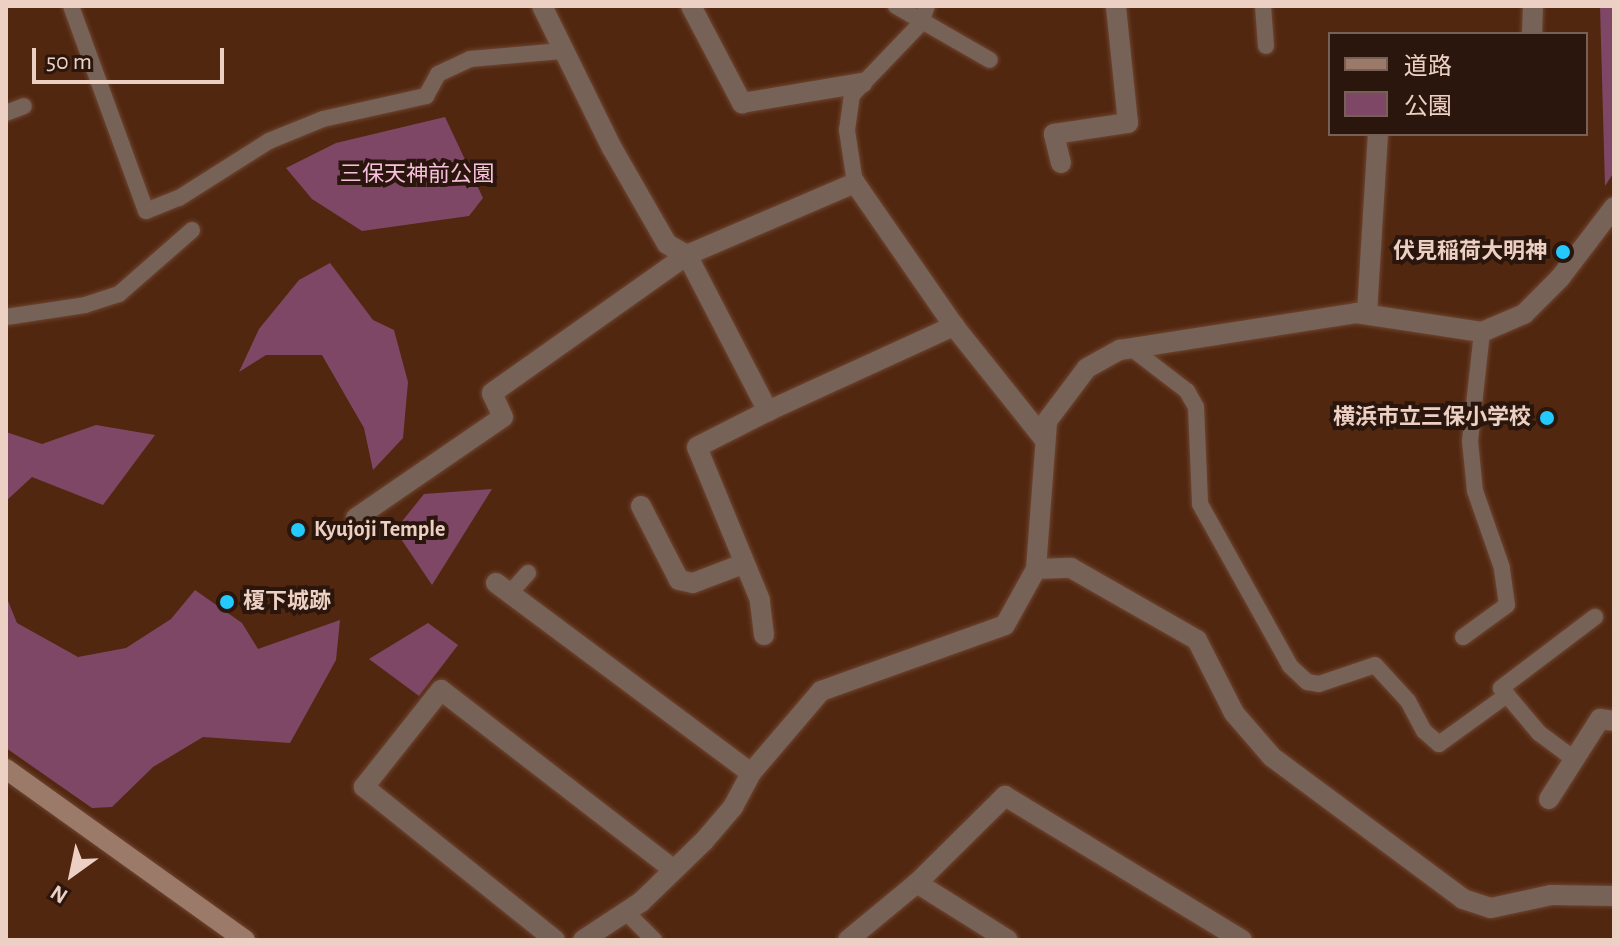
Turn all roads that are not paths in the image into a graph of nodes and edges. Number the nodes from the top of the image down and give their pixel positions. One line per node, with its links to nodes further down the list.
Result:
1 (71, 6): 12 (lane)
2 (542, 6): 12 (street)
3 (691, 6): 14 (street)
4 (896, 6): 9 (lane)
5 (927, 6): 9 (lane)
6 (1116, 6): 18 (street)
7 (1263, 6): 11 (lane)
8 (1533, 6): 10 (street)
9 (920, 24): 13 (lane); 14 (lane)
10 (1532, 32)
11 (1266, 46)
12 (562, 51): 22 (street)
13 (990, 60)
14 (862, 83): 19 (lane)
15 (24, 106): 16 (lane)
16 (6, 113)
17 (1378, 136): 23 (street)
18 (1061, 163)
19 (855, 183): 22 (street); 25 (street)
20 (1614, 207): 26 (street)
21 (192, 230): 24 (lane)
22 (687, 255): 28 (street); 31 (street)
23 (1367, 313): 26 (street); 27 (street)
24 (6, 317)
25 (954, 326): 28 (street); 29 (street)
26 (1482, 332): 38 (lane)
27 (1131, 348): 29 (street); 39 (lane)
28 (768, 411): 32 (street)
29 (1045, 440): 33 (street)
30 (641, 506): 32 (street)
31 (356, 518)
32 (743, 564): 37 (street)
33 (1036, 569): 43 (street); 47 (street)
34 (528, 573): 35 (lane)
35 (503, 588): 43 (street)
36 (1595, 617): 39 (lane)
37 (764, 635)
38 (1463, 637)
39 (1507, 695): 41 (lane)
40 (1614, 721): 41 (street)
41 (1574, 759): 44 (street)
42 (6, 769): 49 (street)
43 (751, 773): 45 (street)
44 (1549, 799)
45 (673, 869): 48 (street); 50 (street)
46 (917, 883): 53 (street); 54 (street); 55 (street)
47 (1614, 896)
48 (627, 913): 51 (street); 52 (lane)
49 (245, 940)
50 (555, 940)
51 (583, 940)
52 (654, 940)
53 (848, 940)
54 (1008, 940)
55 (1242, 940)

